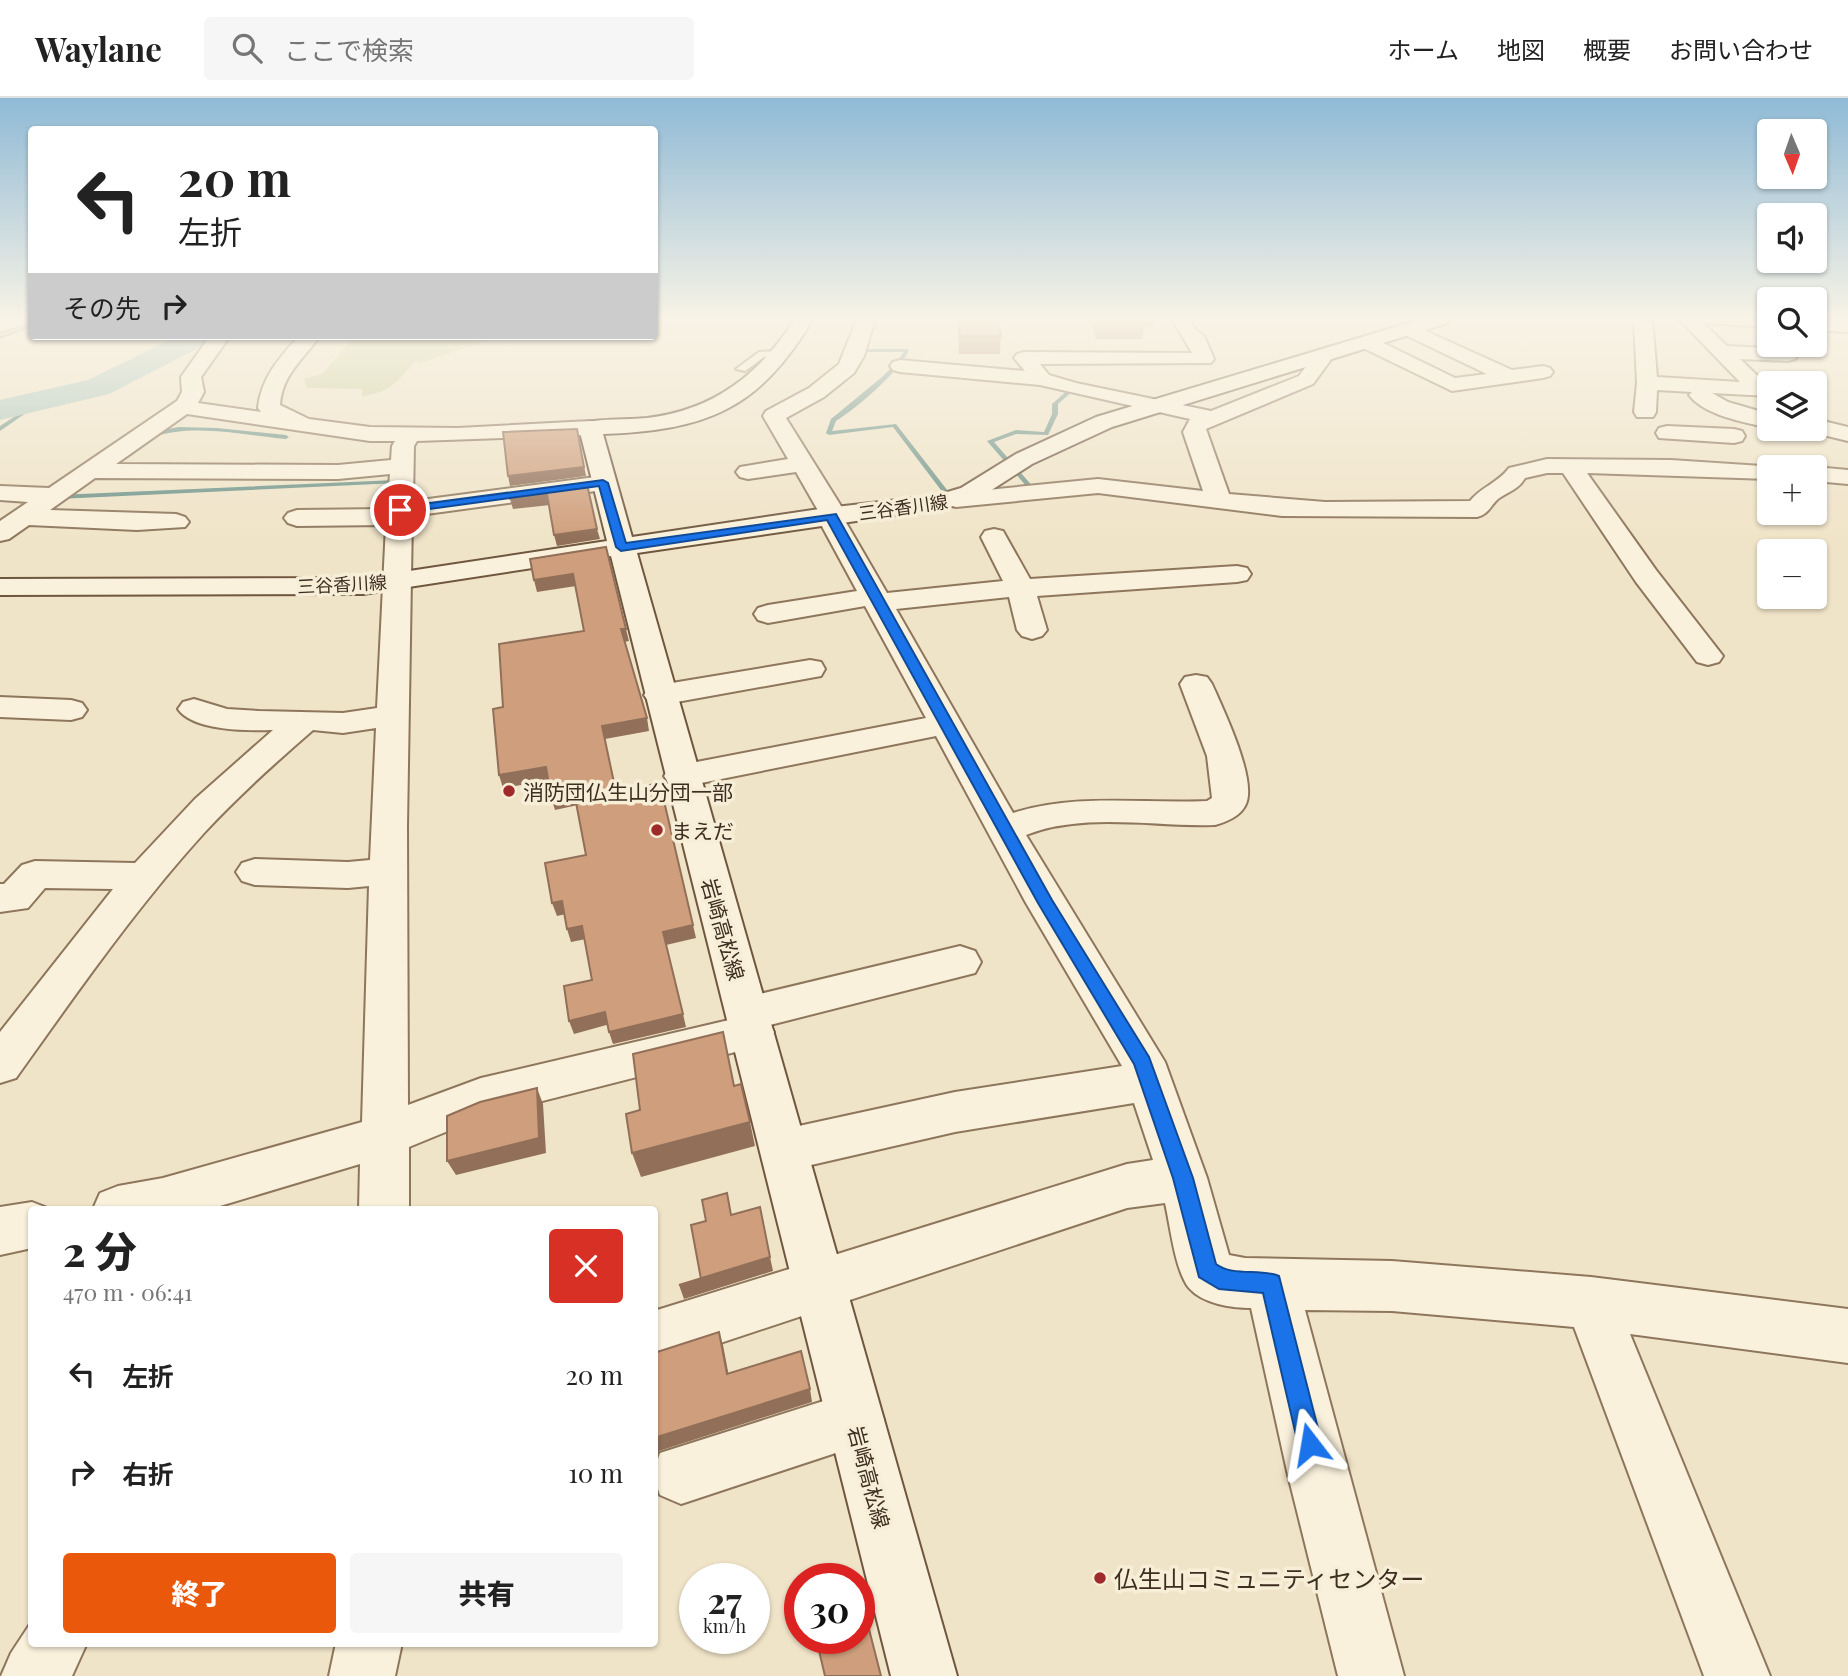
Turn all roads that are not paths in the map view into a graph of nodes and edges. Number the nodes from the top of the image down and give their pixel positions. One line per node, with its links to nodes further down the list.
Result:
1 (193, 393): 11 (street)
2 (271, 393): 16 (street)
3 (739, 393): 18 (street)
4 (813, 393): 24 (street)
5 (1097, 393): 10 (street)
6 (1196, 393): 10 (street, 三谷香川線)
7 (1275, 393): 14 (street)
8 (1646, 393): 13 (street)
9 (1697, 393): 12 (street)
10 (1158, 404): 14 (street); 34 (street, 三谷香川線)
11 (183, 407): 16 (street); 26 (street)
12 (1720, 407): 15 (street); 21 (street)
13 (1645, 412)
14 (1214, 418): 35 (street)
15 (1757, 418)
16 (305, 425): 23 (street)
17 (1827, 427): 20 (street)
18 (590, 428): 23 (street); 31 (street, 岩崎高松線)
19 (1667, 433): 21 (street)
20 (1848, 434)
21 (1706, 435): 22 (street)
22 (1734, 436)
23 (407, 451): 26 (street); 36 (street)
24 (804, 464): 28 (street); 37 (street)
25 (1570, 466): 27 (street); 35 (street); 51 (street)
26 (88, 471): 33 (street)
27 (1757, 471)
28 (748, 472)
29 (1827, 475): 30 (street)
30 (1848, 477)
31 (603, 483): 36 (street); 43 (street, 岩崎高松線)
32 (0, 493): 33 (street)
33 (53, 496): 38 (street)
34 (956, 500): 35 (street); 37 (street, 三谷香川線)
35 (1219, 500)
36 (400, 513): 39 (street); 45 (street)
37 (832, 516): 43 (street, 三谷香川線); 48 (street)
38 (23, 517): 40 (street); 41 (street)
39 (297, 518)
40 (176, 522)
41 (0, 533)
42 (994, 537): 47 (street)
43 (621, 547): 45 (street, 三谷香川線); 54 (street, 岩崎高松線)
44 (1237, 574): 47 (street)
45 (397, 582): 46 (street, 三谷香川線); 58 (street)
46 (0, 587)
47 (1021, 587): 48 (street); 50 (street)
48 (876, 599): 49 (street); 60 (street)
49 (768, 614)
50 (1032, 630)
51 (1708, 656)
52 (810, 669): 54 (street)
53 (1196, 684): 62 (street)
54 (660, 695): 61 (street, 岩崎高松線)
55 (0, 707): 57 (street)
56 (194, 709): 59 (street)
57 (71, 710)
58 (393, 715): 59 (street); 63 (street)
59 (306, 720): 65 (street)
60 (947, 724): 61 (street); 62 (street)
61 (681, 776): 68 (street, 岩崎高松線)
62 (1004, 830): 70 (street)
63 (389, 871): 64 (street); 71 (street)
64 (255, 872)
65 (146, 877): 66 (street); 69 (street)
66 (0, 898)
67 (960, 962): 68 (street)
68 (750, 1023): 71 (street); 72 (street, 岩崎高松線)
69 (0, 1065)
70 (1150, 1081): 72 (street); 73 (street)
71 (387, 1135): 74 (street); 75 (street)
72 (785, 1150): 79 (street, 岩崎高松線)
73 (1183, 1178): 78 (street); 79 (street)
74 (135, 1206)
75 (383, 1206)
76 (28, 1226): 77 (street)
77 (0, 1231)
78 (1272, 1283): 80 (street); 90 (street)
79 (818, 1284): 82 (street); 83 (street, 岩崎高松線)
80 (1591, 1303): 81 (street); 91 (street)
81 (1848, 1336)
82 (658, 1337)
83 (855, 1420): 84 (street); 89 (street, 岩崎高松線)
84 (681, 1474)
85 (52, 1647): 87 (street)
86 (368, 1647): 88 (street)
87 (34, 1676)
88 (362, 1676)
89 (924, 1676)
90 (1371, 1676)
91 (1737, 1676)

